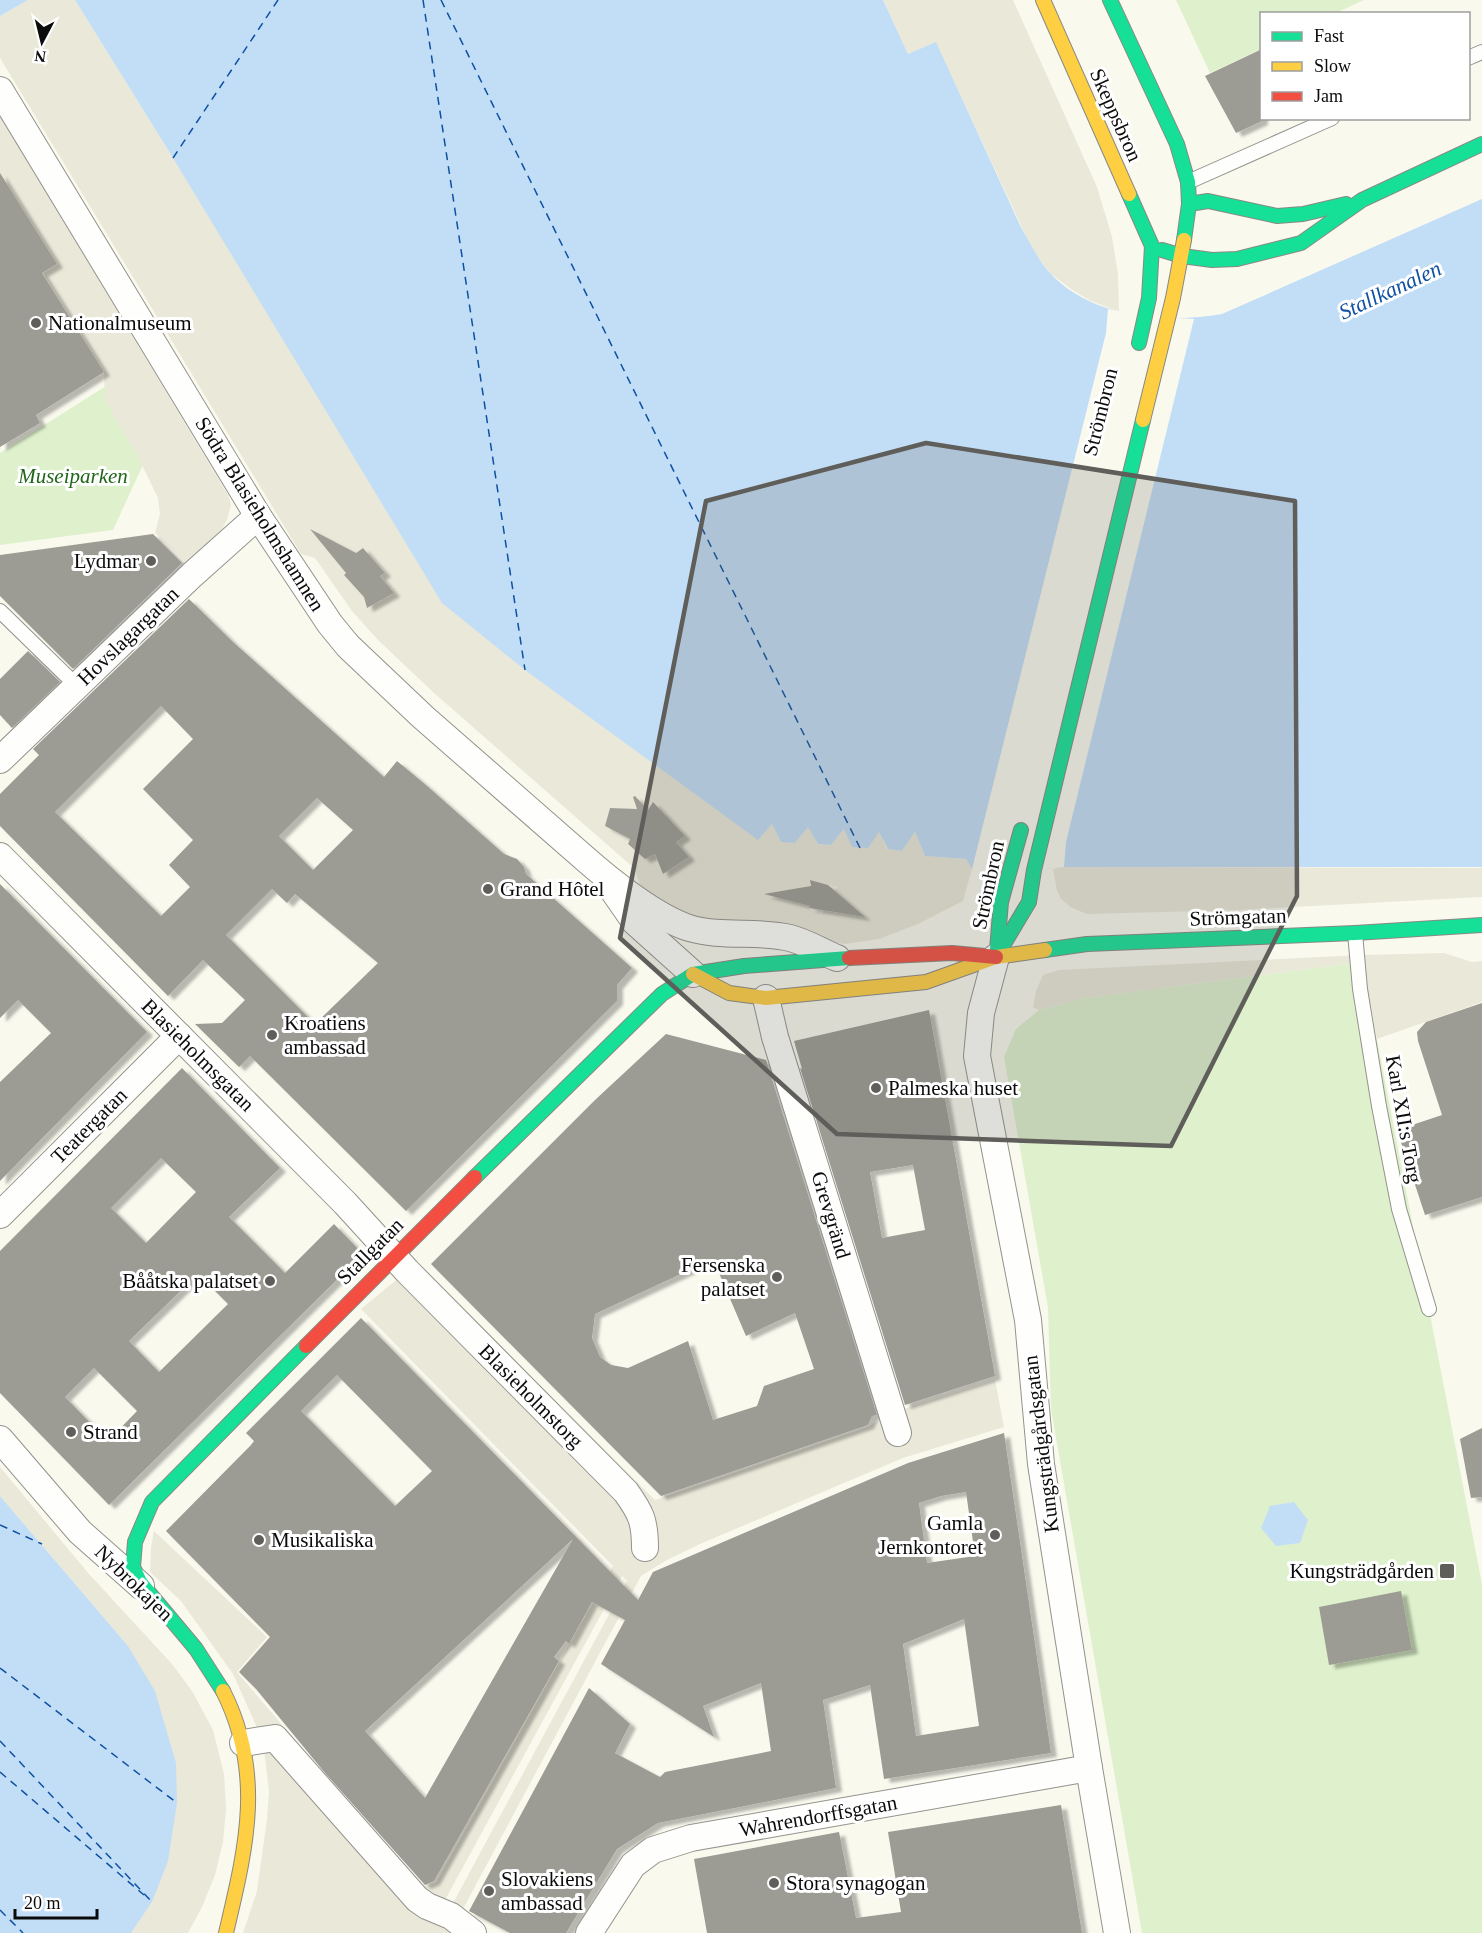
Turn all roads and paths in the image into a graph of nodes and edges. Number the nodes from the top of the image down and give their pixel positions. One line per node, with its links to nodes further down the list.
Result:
1 (1043, 0): 9 (street, Skeppsbron)
2 (1110, 0): 6 (street, Skeppsbron)
3 (0, 90): 14 (street, Södra Blasieholmshamnen)
4 (1328, 120): 6 (lane)
5 (1482, 144): 7 (street)
6 (1188, 182): 8 (street, Skeppsbron)
7 (1362, 200): 8 (street); 10 (street)
8 (1189, 204): 9 (street); 10 (street, Skeppsbron)
9 (1152, 246): 10 (street); 11 (street, Skeppsbron)
10 (1182, 256): 12 (street, Skeppsbron)
11 (1152, 279): 13 (street, Strömbron)
12 (1168, 317): 23 (street, Strömbron)
13 (1137, 351)
14 (258, 516): 16 (street, Hovslagargatan); 20 (street, Södra Blasieholmshamnen)
15 (0, 611): 16 (lane)
16 (77, 686): 17 (street, Hovslagargatan)
17 (0, 760)
18 (1025, 814): 23 (street, Strömbron)
19 (0, 856): 27 (street, Blasieholmsgatan)
20 (599, 872): 24 (street, Södra Blasieholmshamnen); 25 (street, Södra Blasieholmshamnen)
21 (1482, 925): 22 (street, Strömgatan)
22 (1355, 933): 23 (street, Strömgatan); 30 (lane, Karl XII:s Torg)
23 (996, 957): 24 (street, Södra Blasieholmshamnen); 26 (street, Södra Blasieholmshamnen); 36 (street, Kungsträdgårdsgatan)
24 (837, 959): 25 (street, Södra Blasieholmshamnen)
25 (693, 974): 26 (street, Södra Blasieholmshamnen); 29 (street, Stallgatan)
26 (766, 998): 31 (street, Grevgränd)
27 (179, 1036): 28 (street, Teatergatan); 29 (street, Blasieholmsgatan)
28 (0, 1215)
29 (395, 1256): 33 (street, Blasieholmstorg); 34 (street, Stallgatan)
30 (1429, 1309)
31 (898, 1433)
32 (0, 1439): 34 (street, Nybrokajen)
33 (645, 1548)
34 (143, 1588): 35 (street, Nybrokajen)
35 (243, 1743): 37 (street, Nybrokajen); 40 (street)
36 (1089, 1768): 41 (street, Wahrendorffsgatan); 42 (street, Kungsträdgårdsgatan)
37 (231, 1913): 38 (street); 39 (street, Nybrokajen)
38 (216, 1933)
39 (226, 1933)
40 (473, 1933)
41 (590, 1933)
42 (1117, 1933)

